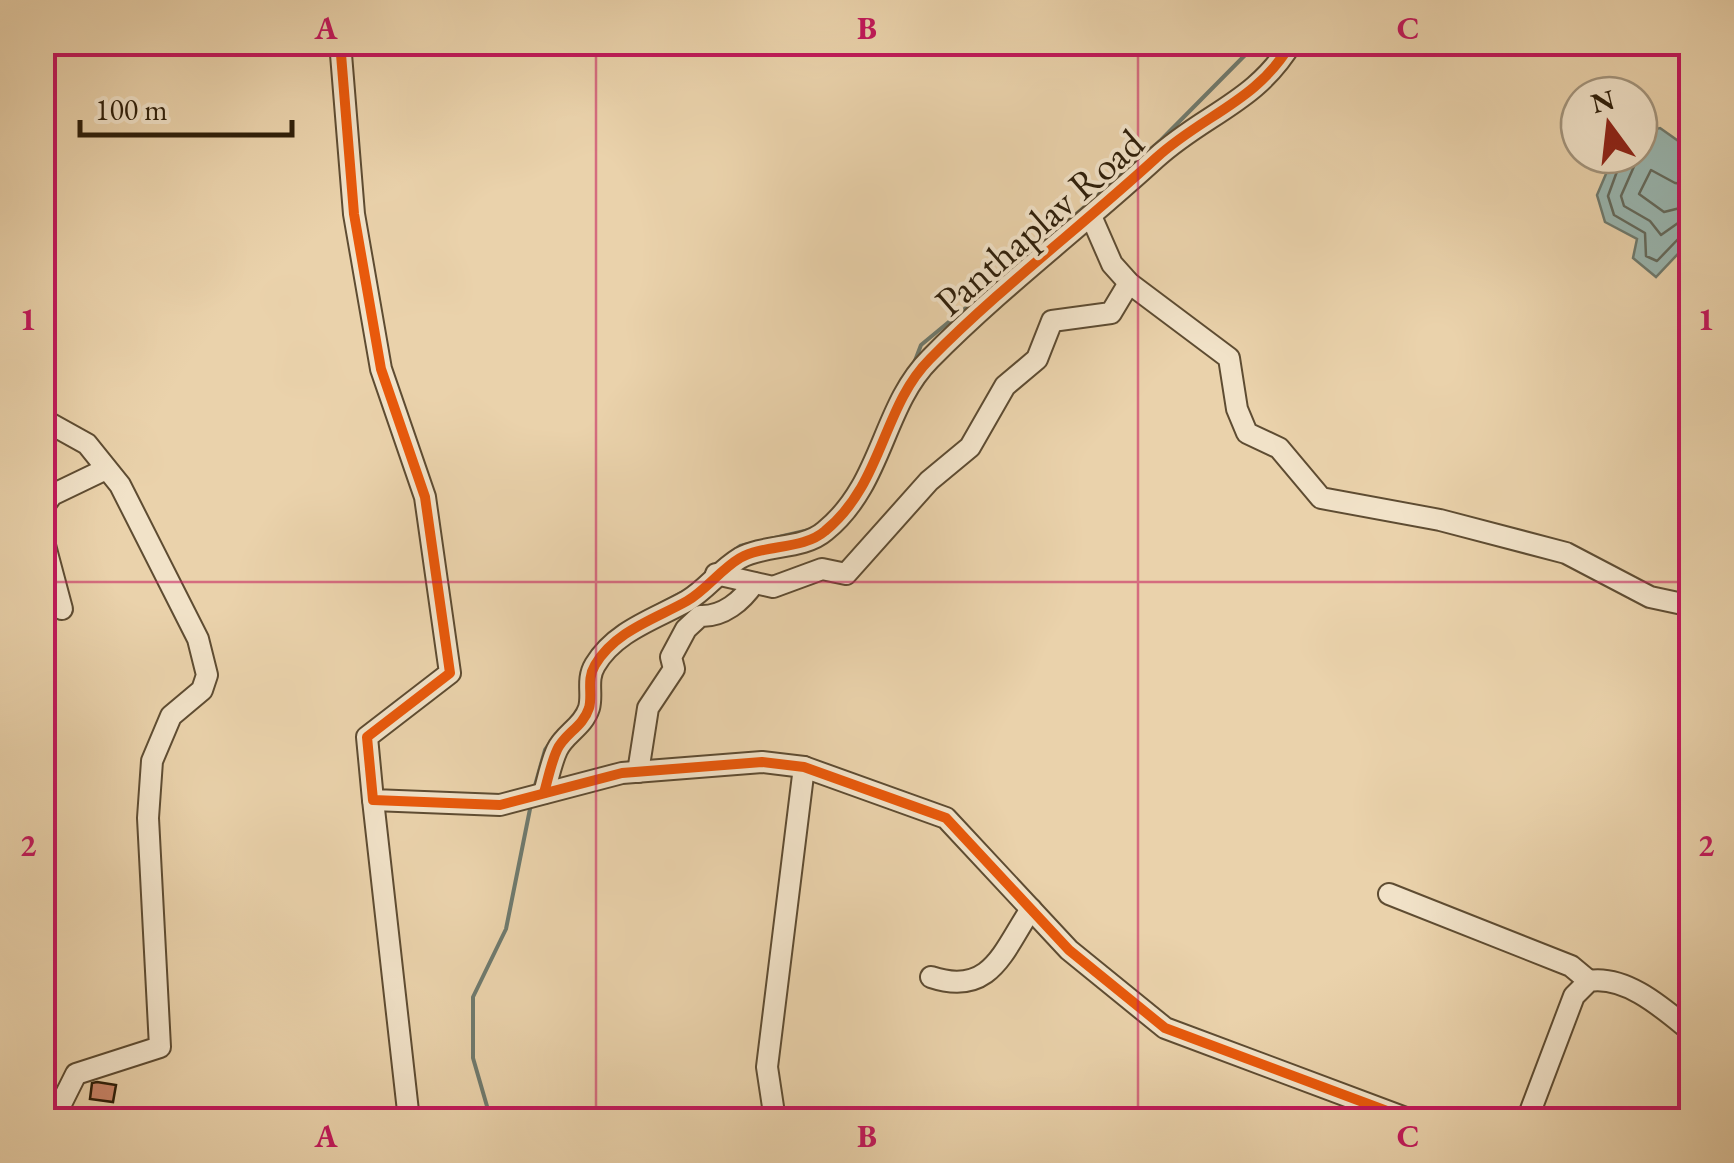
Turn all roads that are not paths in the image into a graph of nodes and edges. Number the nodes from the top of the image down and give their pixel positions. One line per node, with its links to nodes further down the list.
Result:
1 (340, 42): 16 (street)
2 (1292, 42): 3 (street, Panthaplav Road)
3 (1091, 216): 4 (street); 9 (street, Panthaplav Road)
4 (1129, 283): 10 (street); 11 (street)
5 (42, 419): 6 (street)
6 (104, 470): 7 (street); 22 (street)
7 (42, 509)
8 (42, 534): 12 (street)
9 (716, 574): 10 (street); 15 (street, Panthaplav Road)
10 (754, 583): 14 (street)
11 (1692, 606)
12 (62, 609)
13 (804, 767): 14 (street); 18 (street); 24 (street)
14 (638, 772): 15 (street)
15 (536, 796): 16 (street)
16 (373, 800): 23 (street)
17 (1389, 894): 20 (street)
18 (1031, 908): 19 (street); 25 (street)
19 (931, 977)
20 (1589, 981): 21 (street); 26 (street)
21 (1692, 1032)
22 (53, 1120)
23 (408, 1120)
24 (775, 1120)
25 (1411, 1120)
26 (1527, 1120)

